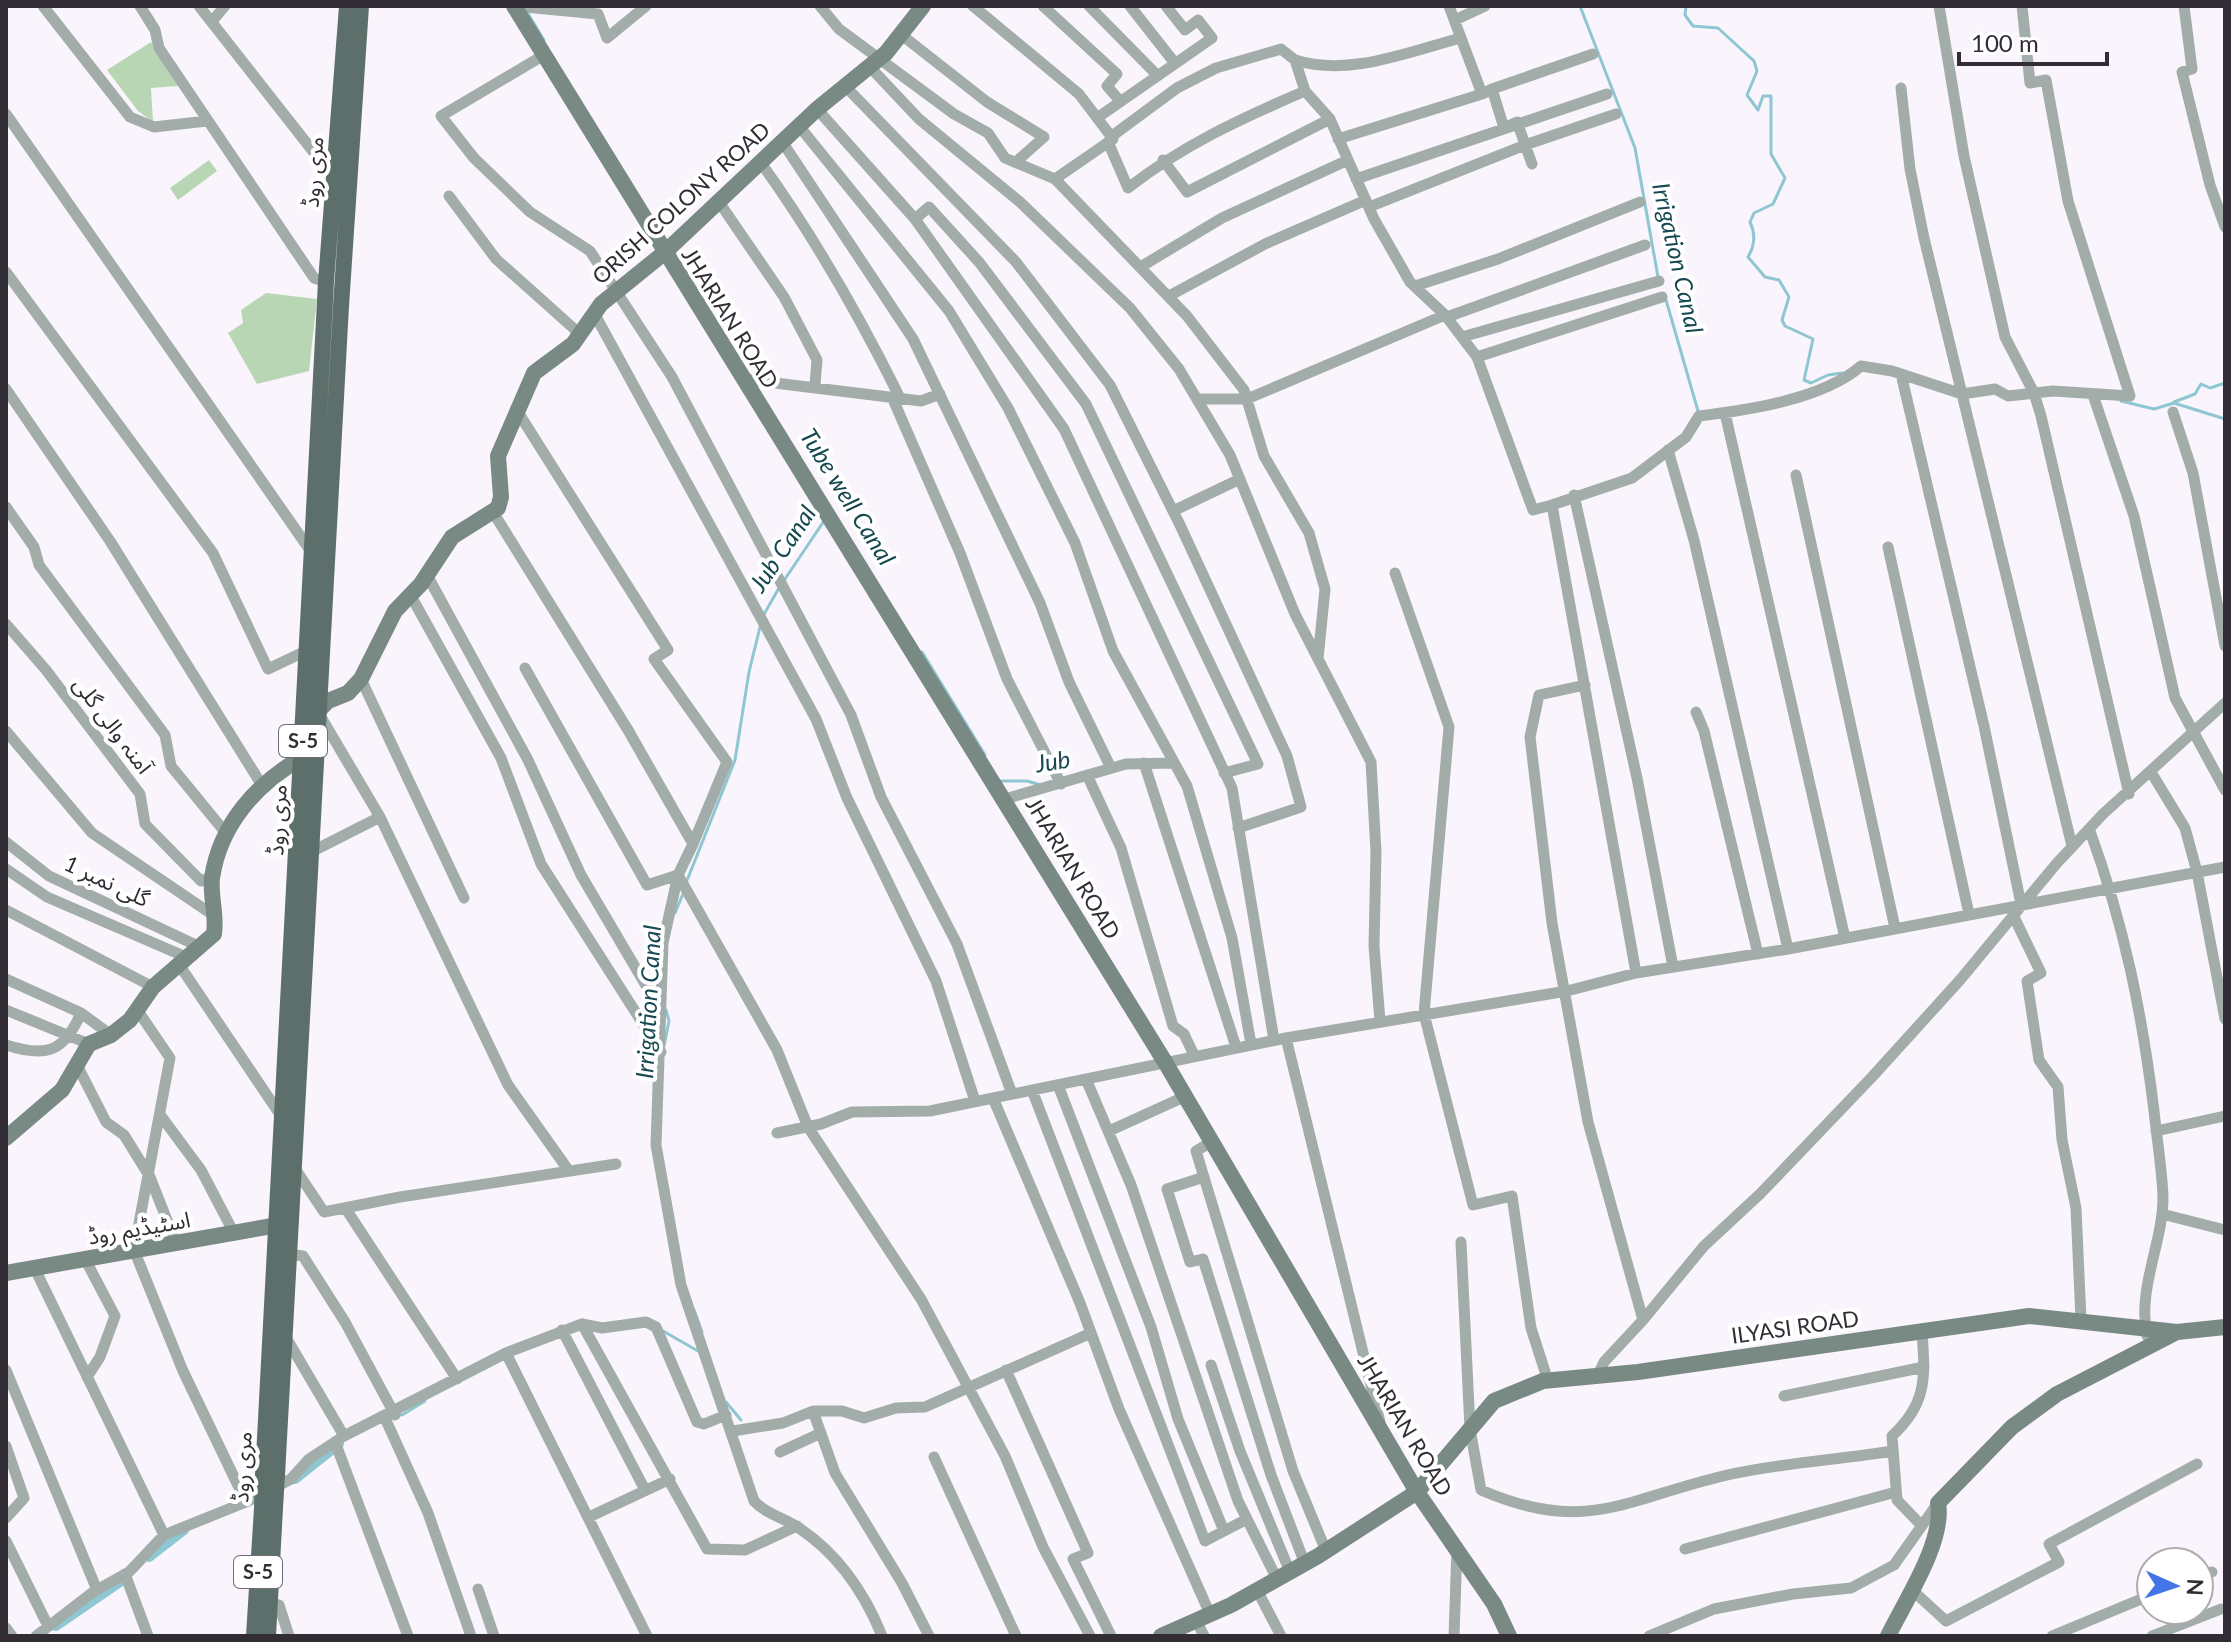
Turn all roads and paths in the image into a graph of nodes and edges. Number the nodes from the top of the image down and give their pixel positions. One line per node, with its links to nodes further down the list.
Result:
1 (43, 6): 43 (street)
2 (140, 6): 43 (street)
3 (199, 6): 21 (street)
4 (225, 6): 21 (street)
5 (347, 6): 25 (main road, مری روڈ / S-5)
6 (361, 6): 25 (main road, مری روڈ / S-5)
7 (514, 6): 8 (street); 27 (main road, JHARIAN ROAD)
8 (646, 6)
9 (820, 6): 29 (street)
10 (923, 6): 23 (main road, ORISH COLONY ROAD)
11 (973, 6): 41 (street)
12 (1043, 6): 37 (street)
13 (1089, 6): 31 (street)
14 (1130, 6): 30 (street)
15 (1166, 6): 30 (street)
16 (1449, 6): 22 (street)
17 (1485, 6): 22 (street)
18 (1939, 6): 84 (street)
19 (2022, 6): 87 (street)
20 (2184, 6): 63 (street)
21 (213, 20): 55 (street)
22 (1455, 20): 24 (street)
23 (903, 36): 29 (main road, ORISH COLONY ROAD); 52 (street)
24 (1461, 38): 28 (street); 35 (street)
25 (352, 40): 55 (main road, مری روڈ / S-5); 79 (main road, مری روڈ / S-5)
26 (1593, 54): 35 (street)
27 (544, 55): 65 (main road, JHARIAN ROAD); 71 (street)
28 (1295, 60): 34 (street); 46 (street)
29 (874, 62): 32 (main road, ORISH COLONY ROAD); 52 (street); 89 (street)
30 (1174, 62): 31 (street)
31 (1157, 75): 37 (street)
32 (844, 85): 38 (main road, ORISH COLONY ROAD); 100 (street)
33 (1901, 88): 86 (street)
34 (1305, 91): 42 (street); 50 (street)
35 (1487, 92): 44 (street); 47 (street)
36 (1607, 94): 44 (street)
37 (1120, 101): 41 (street)
38 (817, 109): 45 (main road, ORISH COLONY ROAD); 62 (street)
39 (6, 114): 103 (street)
40 (1616, 114): 49 (street)
41 (1097, 118): 46 (street)
42 (1330, 119): 47 (street); 50 (street)
43 (207, 121): 69 (street)
44 (1517, 122): 49 (street); 57 (street)
45 (799, 126): 48 (main road, ORISH COLONY ROAD); 121 (street)
46 (1110, 139): 50 (street); 56 (street)
47 (1338, 139): 51 (street)
48 (783, 143): 53 (main road, ORISH COLONY ROAD); 85 (street)
49 (1525, 145): 54 (street); 61 (street)
50 (1163, 160)
51 (1348, 160): 57 (street); 66 (street)
52 (1016, 162): 56 (street)
53 (761, 163): 59 (main road, ORISH COLONY ROAD); 88 (street)
54 (1532, 164)
55 (334, 179): 69 (main road, مری روڈ / S-5)
56 (1055, 179): 66 (street)
57 (1356, 179): 61 (street)
58 (449, 196): 76 (street)
59 (719, 202): 65 (main road, ORISH COLONY ROAD); 82 (street)
60 (1640, 202): 70 (street)
61 (1367, 203): 70 (street); 72 (street)
62 (915, 219): 124 (street); 124 (street)
63 (2225, 227)
64 (1645, 245): 75 (street)
65 (664, 253): 71 (main road, ORISH COLONY ROAD); 81 (main road, JHARIAN ROAD)
66 (1142, 266): 72 (street)
67 (6, 272): 109 (street)
68 (1659, 281): 77 (street)
69 (326, 282): 79 (main road, مری روڈ / S-5)
70 (1415, 286): 75 (street)
71 (618, 290): 74 (main road, ORISH COLONY ROAD); 182 (street)
72 (1169, 296): 90 (street)
73 (1662, 297): 78 (street)
74 (594, 313): 76 (main road, ORISH COLONY ROAD); 185 (street)
75 (1446, 316): 77 (street); 90 (street)
76 (581, 335): 91 (main road, ORISH COLONY ROAD)
77 (1462, 337): 78 (street)
78 (1477, 357): 98 (street)
79 (330, 370): 103 (main road, مری روڈ / S-5); 115 (main road, مری روڈ / S-5)
80 (1901, 374): 86 (street); 93 (street); 146 (street)
81 (743, 379): 82 (street); 130 (main road, JHARIAN ROAD)
82 (815, 385): 88 (street)
83 (6, 389): 127 (street)
84 (2034, 393): 86 (street); 87 (street); 129 (street)
85 (940, 394): 88 (street); 122 (street)
86 (1962, 394): 137 (street)
87 (2093, 395): 118 (street)
88 (896, 397): 126 (street)
89 (1197, 399): 90 (street); 96 (street)
90 (1247, 399): 110 (street)
91 (516, 409): 101 (main road, ORISH COLONY ROAD); 136 (street)
92 (2173, 412): 108 (street)
93 (1725, 413): 94 (street); 152 (street)
94 (1668, 450): 97 (street); 153 (street)
95 (1796, 475): 151 (street)
96 (1240, 479): 100 (street); 110 (street)
97 (1574, 495): 98 (street); 156 (street)
98 (1552, 505): 113 (street)
99 (6, 507): 134 (street)
100 (1173, 511): 132 (street)
101 (493, 512): 105 (main road); 136 (street)
102 (1888, 547): 148 (street)
103 (313, 555): 109 (main road, مری روڈ / S-5)
104 (1395, 573): 165 (street)
105 (427, 575): 106 (main road); 164 (street)
106 (411, 596): 112 (main road); 175 (street)
107 (6, 624): 143 (street, آمنہ والی گلی)
108 (2225, 646)
109 (308, 650): 119 (main road, مری روڈ / S-5)
110 (1318, 659): 167 (street)
111 (525, 668): 142 (street)
112 (361, 679): 115 (main road); 145 (street)
113 (1585, 685): 157 (street); 160 (street)
114 (2225, 703): 118 (street)
115 (318, 711): 131 (street); 138 (main road, مری روڈ / S-5)
116 (1696, 712): 154 (street)
117 (6, 731): 149 (street)
118 (2192, 734): 123 (street); 128 (street)
119 (303, 757): 127 (main road); 186 (main road, مری روڈ / S-5)
120 (1144, 763): 121 (street); 122 (street); 174 (street)
121 (1174, 763): 172 (street)
122 (1111, 768): 125 (street)
123 (2151, 772): 129 (street); 141 (street)
124 (1224, 773): 132 (street)
125 (1087, 775): 126 (street); 176 (street)
126 (1061, 784): 130 (street)
127 (263, 787): 134 (main road)
128 (2225, 790)
129 (2129, 794): 133 (street)
130 (1005, 799): 177 (main road, JHARIAN ROAD)
131 (380, 817): 138 (street); 197 (street)
132 (1238, 828): 170 (street)
133 (2090, 831): 137 (street); 144 (street)
134 (225, 832): 143 (main road)
135 (6, 842): 155 (street, گلی نمبر 1)
136 (693, 844): 142 (street)
137 (2072, 846): 146 (street)
138 (311, 852): 186 (main road, مری روڈ / S-5)
139 (2225, 867): 141 (street)
140 (6, 869): 155 (street)
141 (2197, 872): 144 (street); 166 (street)
142 (678, 875): 164 (street); 189 (street)
143 (212, 877): 149 (main road)
144 (2112, 889): 146 (street); 191 (street)
145 (464, 898)
146 (2023, 904): 148 (street); 150 (street)
147 (7, 911): 159 (street)
148 (1969, 914): 151 (street)
149 (216, 917): 155 (main road)
150 (2014, 917): 212 (street); 213 (street)
151 (1895, 928): 152 (street)
152 (1845, 938): 153 (street)
153 (1788, 949): 154 (street)
154 (1758, 954): 156 (street)
155 (187, 955): 159 (main road); 186 (street)
156 (1673, 967): 157 (street)
157 (1636, 973): 160 (street)
158 (6, 979): 163 (street)
159 (153, 987): 162 (main road)
160 (1567, 991): 165 (street); 212 (street)
161 (6, 1010): 169 (street)
162 (138, 1011): 168 (main road); 187 (street)
163 (81, 1013): 168 (street); 169 (street)
164 (662, 1014): 175 (street)
165 (1424, 1014): 167 (street); 231 (street)
166 (2225, 1016)
167 (1380, 1021): 170 (street)
168 (111, 1035): 171 (main road)
169 (70, 1038): 171 (street); 173 (street)
170 (1280, 1039): 172 (street); 240 (street)
171 (89, 1044): 178 (main road)
172 (1251, 1044): 174 (street)
173 (6, 1045)
174 (1236, 1047): 176 (street)
175 (661, 1052): 236 (street)
176 (1194, 1055): 177 (street)
177 (1165, 1062): 179 (street); 183 (main road, JHARIAN ROAD)
178 (78, 1067): 193 (main road); 198 (street)
179 (1086, 1079): 180 (street); 190 (street)
180 (1058, 1085): 181 (street); 258 (street)
181 (1032, 1090): 182 (street); 258 (street)
182 (1012, 1094): 184 (street)
183 (1186, 1096): 190 (street); 194 (main road, JHARIAN ROAD)
184 (993, 1098): 185 (street); 221 (street)
185 (975, 1101): 189 (street)
186 (288, 1110): 196 (main road, مری روڈ / S-5); 202 (main road, مری روڈ / S-5)
187 (161, 1116): 198 (street); 204 (street)
188 (2225, 1116): 191 (street)
189 (808, 1127): 192 (street); 232 (street)
190 (1109, 1131): 255 (street)
191 (2156, 1131): 201 (street)
192 (777, 1133)
193 (6, 1138)
194 (1213, 1141): 199 (street); 240 (main road, JHARIAN ROAD)
195 (616, 1164): 197 (street)
196 (294, 1167): 200 (street); 208 (main road, مری روڈ / S-5)
197 (569, 1171): 200 (street)
198 (148, 1174): 206 (street); 207 (street)
199 (1204, 1177): 263 (street); 264 (street)
200 (346, 1209): 230 (street)
201 (2162, 1214): 203 (street); 218 (street)
202 (278, 1225): 204 (main road, اسٹیڈیم روڈ); 215 (main road, مری روڈ / S-5)
203 (2225, 1230)
204 (235, 1235): 206 (main road, اسٹیڈیم روڈ)
205 (1461, 1242): 237 (street)
206 (176, 1243): 207 (main road, اسٹیڈیم روڈ)
207 (134, 1250): 209 (main road, اسٹیڈیم روڈ); 252 (street)
208 (288, 1254): 215 (main road, مری روڈ / S-5); 235 (street)
209 (85, 1259): 210 (main road, اسٹیڈیم روڈ); 228 (street)
210 (34, 1267): 211 (main road, اسٹیڈیم روڈ); 228 (street)
211 (6, 1273)
212 (1643, 1320): 229 (street)
213 (2081, 1320): 218 (main road, ILYASI ROAD); 219 (main road, ILYASI ROAD)
214 (582, 1324): 217 (street); 236 (street); 247 (street)
215 (280, 1326): 241 (street); 252 (main road, مری روڈ / S-5, bridge)
216 (2225, 1327): 220 (main road, ILYASI ROAD)
217 (562, 1330): 223 (street); 248 (street)
218 (2146, 1330): 220 (main road, ILYASI ROAD); 222 (street)
219 (1922, 1331): 225 (street); 229 (main road, ILYASI ROAD)
220 (2177, 1332): 222 (main road)
221 (1091, 1333): 227 (street); 273 (street)
222 (2150, 1348): 251 (main road)
223 (506, 1353): 230 (street); 253 (street)
224 (1211, 1365): 264 (street)
225 (1924, 1367): 233 (street); 243 (street)
226 (6, 1370): 268 (street)
227 (1006, 1370): 232 (street); 290 (street)
228 (87, 1377): 259 (street)
229 (1597, 1377): 231 (main road, ILYASI ROAD)
230 (457, 1379): 235 (street)
231 (1548, 1381): 237 (main road, ILYASI ROAD)
232 (967, 1387): 234 (street); 289 (street)
233 (1784, 1396)
234 (813, 1411): 238 (street); 239 (street)
235 (392, 1415): 241 (street); 283 (street)
236 (726, 1415): 238 (street)
237 (1470, 1429): 243 (street); 249 (main road, ILYASI ROAD)
238 (733, 1431): 257 (street)
239 (821, 1433): 244 (street); 287 (street)
240 (1383, 1433): 249 (main road, JHARIAN ROAD)
241 (339, 1439): 252 (street); 282 (street)
242 (6, 1446): 254 (street)
243 (1893, 1451): 250 (street)
244 (780, 1452)
245 (934, 1457): 288 (street)
246 (2197, 1464): 267 (street)
247 (670, 1479): 248 (street); 257 (street)
248 (645, 1490): 253 (street)
249 (1417, 1492): 261 (main road, JHARIAN ROAD); 263 (main road, ILYASI ROAD)
250 (1896, 1492): 256 (street); 262 (street)
251 (1938, 1503): 256 (street); 267 (main road)
252 (261, 1506): 259 (street); 271 (main road, مری روڈ / S-5); 279 (main road, مری روڈ / S-5)
253 (589, 1517): 285 (street)
254 (6, 1518)
255 (1247, 1519): 258 (street); 264 (street)
256 (1921, 1525): 296 (street)
257 (797, 1526): 286 (street)
258 (1224, 1531)
259 (164, 1535): 265 (street)
260 (6, 1541): 274 (street)
261 (1457, 1548): 294 (street); 295 (main road, JHARIAN ROAD)
262 (1685, 1549)
263 (1326, 1551): 264 (main road, ILYASI ROAD)
264 (1290, 1571): 269 (main road, ILYASI ROAD)
265 (125, 1574): 268 (street); 278 (street)
266 (478, 1589): 284 (street)
267 (1911, 1589): 297 (main road)
268 (97, 1590): 274 (street)
269 (1257, 1590): 273 (main road, ILYASI ROAD); 293 (street)
270 (2135, 1602): 298 (street)
271 (270, 1604): 280 (main road, مری روڈ / S-5); 281 (street)
272 (2221, 1609): 299 (street)
273 (1203, 1617): 291 (main road, ILYASI ROAD); 292 (street)
274 (48, 1626): 277 (street)
275 (6, 1628): 276 (street)
276 (12, 1636)
277 (36, 1636)
278 (148, 1636)
279 (254, 1636)
280 (268, 1636)
281 (289, 1636)
282 (408, 1636)
283 (471, 1636)
284 (494, 1636)
285 (647, 1636)
286 (882, 1636)
287 (929, 1636)
288 (1016, 1636)
289 (1090, 1636)
290 (1111, 1636)
291 (1161, 1636)
292 (1204, 1636)
293 (1281, 1636)
294 (1454, 1636)
295 (1509, 1636)
296 (1649, 1636)
297 (1888, 1636)
298 (2052, 1636)
299 (2152, 1636)

